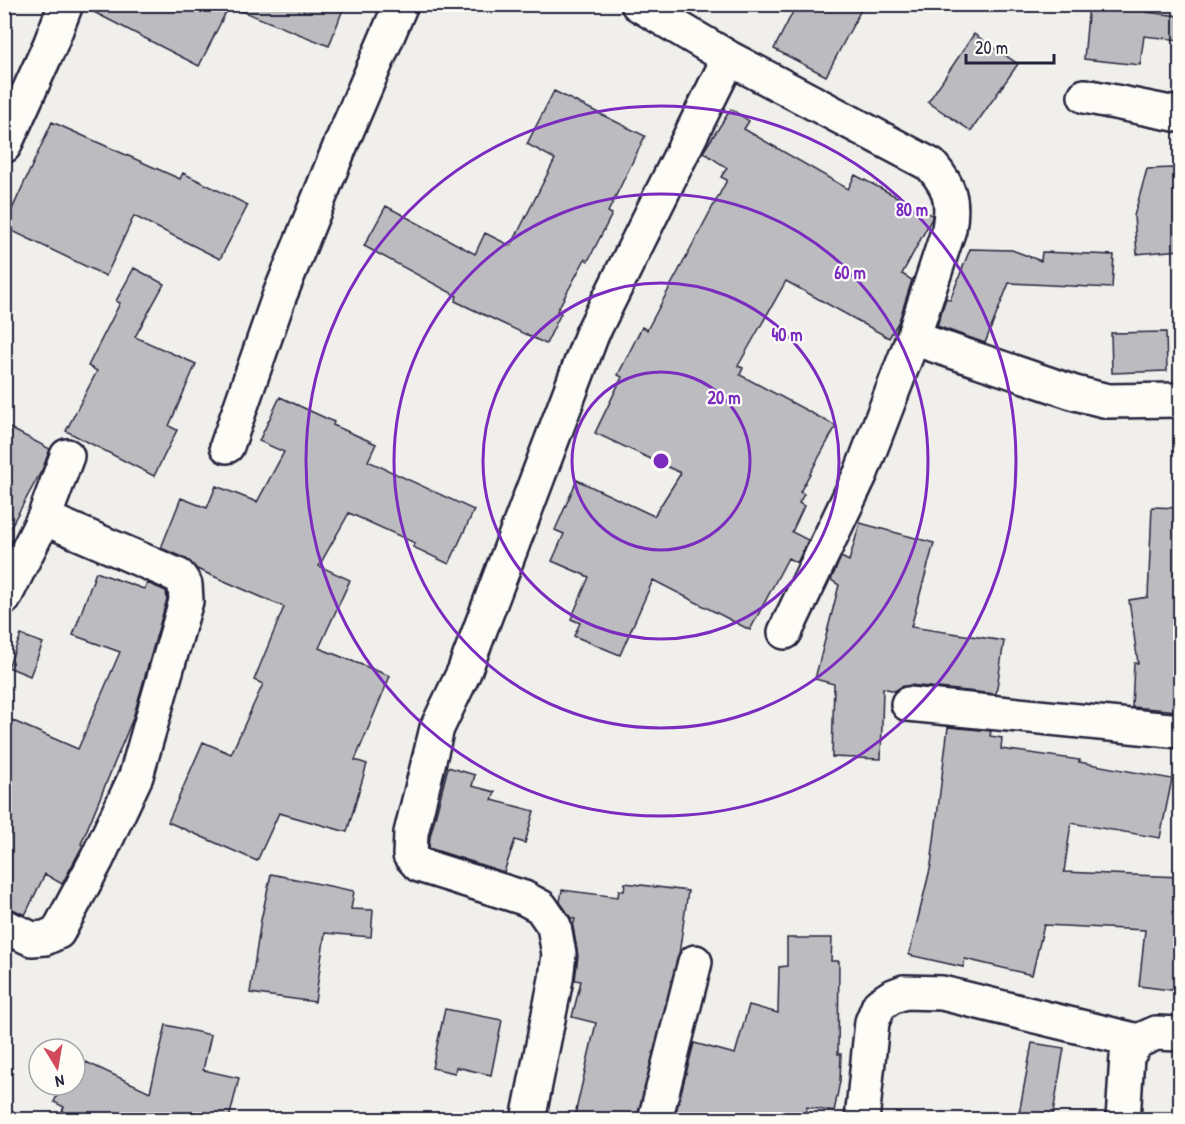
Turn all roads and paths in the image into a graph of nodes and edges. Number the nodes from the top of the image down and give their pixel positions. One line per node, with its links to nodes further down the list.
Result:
1 (66, 4): 7 (street)
2 (401, 4): 10 (street)
3 (638, 4): 4 (street)
4 (729, 58): 8 (street); 21 (street)
5 (1085, 96): 6 (street)
6 (1180, 115)
7 (4, 146)
8 (913, 338): 9 (street); 14 (street)
9 (1180, 400)
10 (227, 446)
11 (67, 456): 12 (street)
12 (45, 518): 13 (street); 17 (street)
13 (4, 598)
14 (785, 632)
15 (908, 704): 16 (street)
16 (1180, 731)
17 (4, 926)
18 (696, 962): 22 (street)
19 (1180, 1034): 20 (street)
20 (1138, 1041): 23 (street); 24 (street)
21 (528, 1119)
22 (656, 1119)
23 (862, 1119)
24 (1123, 1119)

